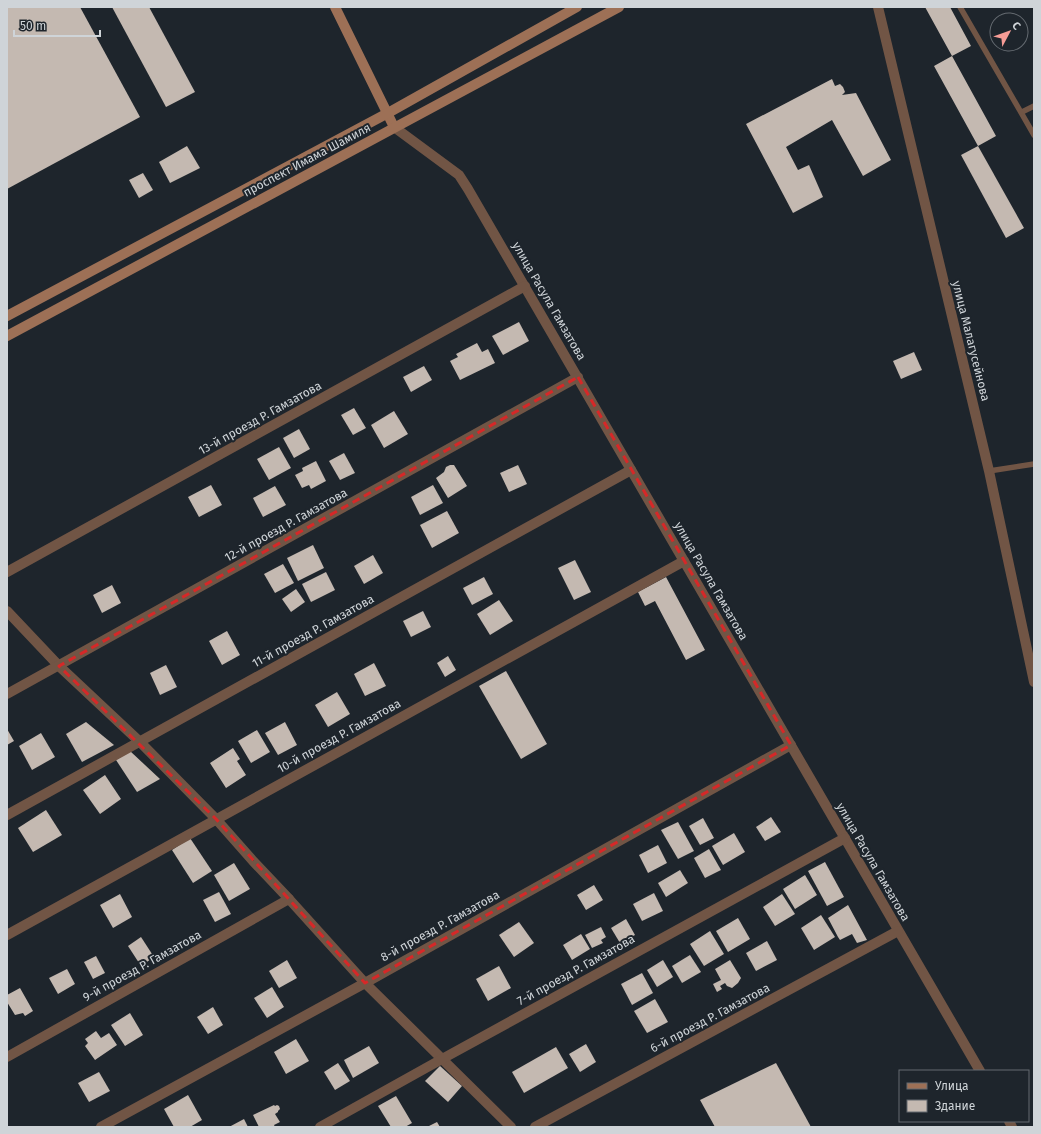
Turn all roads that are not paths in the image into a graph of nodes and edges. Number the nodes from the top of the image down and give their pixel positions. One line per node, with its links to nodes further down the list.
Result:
1 (335, 7): 8 (main road)
2 (578, 7): 8 (main road, проспект Имама Шамиля)
3 (619, 7): 9 (main road, проспект Имама Шамиля)
4 (878, 7): 17 (street, улица Малагусейнова)
5 (960, 7): 7 (lane)
6 (1034, 106): 7 (lane)
7 (1022, 112): 10 (lane)
8 (388, 113): 9 (main road); 12 (main road, проспект Имама Шамиля)
9 (394, 127): 11 (street, улица Расула Гамзатова); 13 (main road, проспект Имама Шамиля)
10 (1034, 134)
11 (525, 286): 14 (street, улица Расула Гамзатова); 19 (street, 13-й проезд Р. Гамзатова)
12 (7, 316)
13 (7, 336)
14 (578, 377): 16 (street, улица Расула Гамзатова); 21 (street, 12-й проезд Р. Гамзатова)
15 (1034, 464): 17 (lane)
16 (631, 470): 18 (street, улица Расула Гамзатова); 24 (street, 11-й проезд Р. Гамзатова)
17 (989, 471): 22 (street, улица Малагусейнова)
18 (684, 561): 25 (street, улица Расула Гамзатова); 27 (street, 10-й проезд Р. Гамзатова)
19 (7, 572)
20 (7, 611): 21 (street)
21 (59, 666): 23 (street, 12-й проезд Р. Гамзатова); 24 (street)
22 (1034, 682)
23 (7, 694)
24 (140, 742): 26 (street, 11-й проезд Р. Гамзатова); 27 (street)
25 (791, 746): 28 (street, улица Расула Гамзатова); 32 (street, 8-й проезд Р. Гамзатова)
26 (7, 815)
27 (216, 819): 29 (street); 31 (street, 10-й проезд Р. Гамзатова)
28 (845, 838): 30 (street, улица Расула Гамзатова); 34 (street, 7-й проезд Р. Гамзатова)
29 (290, 899): 32 (street); 33 (street, 9-й проезд Р. Гамзатова)
30 (898, 931): 35 (street, улица Расула Гамзатова); 39 (street, 6-й проезд Р. Гамзатова)
31 (7, 935)
32 (365, 983): 34 (street); 36 (street, 8-й проезд Р. Гамзатова)
33 (7, 1057)
34 (442, 1059): 37 (street, 7-й проезд Р. Гамзатова); 38 (street)
35 (979, 1070)
36 (101, 1127)
37 (320, 1127)
38 (511, 1127)
39 (535, 1127)

